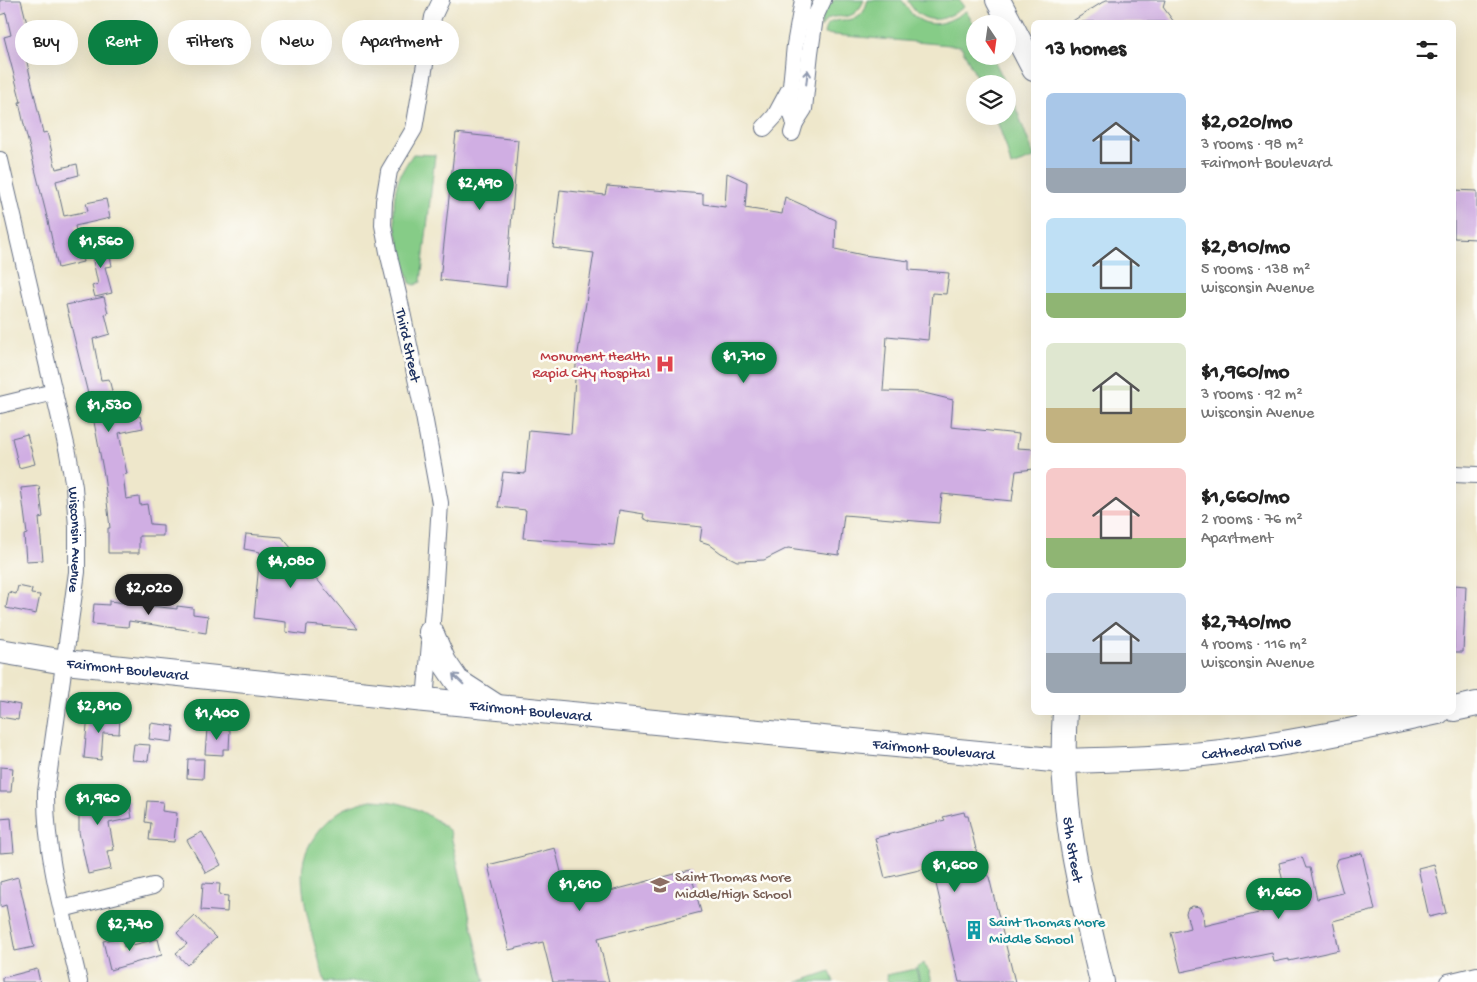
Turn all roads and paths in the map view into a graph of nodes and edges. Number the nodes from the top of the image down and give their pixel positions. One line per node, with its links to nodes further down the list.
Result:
1 (441, 0): 13 (street, Third Street)
2 (803, 0): 6 (street)
3 (823, 0): 6 (street, one-way to 3)
4 (998, 0): 5 (street)
5 (1031, 63)
6 (791, 86): 7 (street)
7 (764, 128)
8 (0, 160): 9 (street, Wisconsin Avenue)
9 (54, 392): 10 (street); 15 (street, Wisconsin Avenue)
10 (0, 405)
11 (1456, 474): 12 (street)
12 (1477, 475)
13 (431, 632): 16 (street, Third Street); 18 (street, one-way to 13)
14 (0, 651): 15 (street, Fairmont Boulevard)
15 (65, 662): 16 (street, Fairmont Boulevard); 24 (street, Wisconsin Avenue)
16 (425, 700): 18 (street, Fairmont Boulevard)
17 (1477, 704): 19 (street)
18 (498, 707): 22 (street, Fairmont Boulevard)
19 (1456, 709)
20 (1065, 715): 22 (street, 5th Street)
21 (1424, 715): 22 (street, Cathedral Drive)
22 (1063, 761): 27 (street, 5th Street)
23 (153, 886): 24 (street)
24 (62, 909): 26 (street, Wisconsin Avenue)
25 (1477, 975): 28 (street)
26 (79, 982)
27 (1102, 982)
28 (1448, 982)

